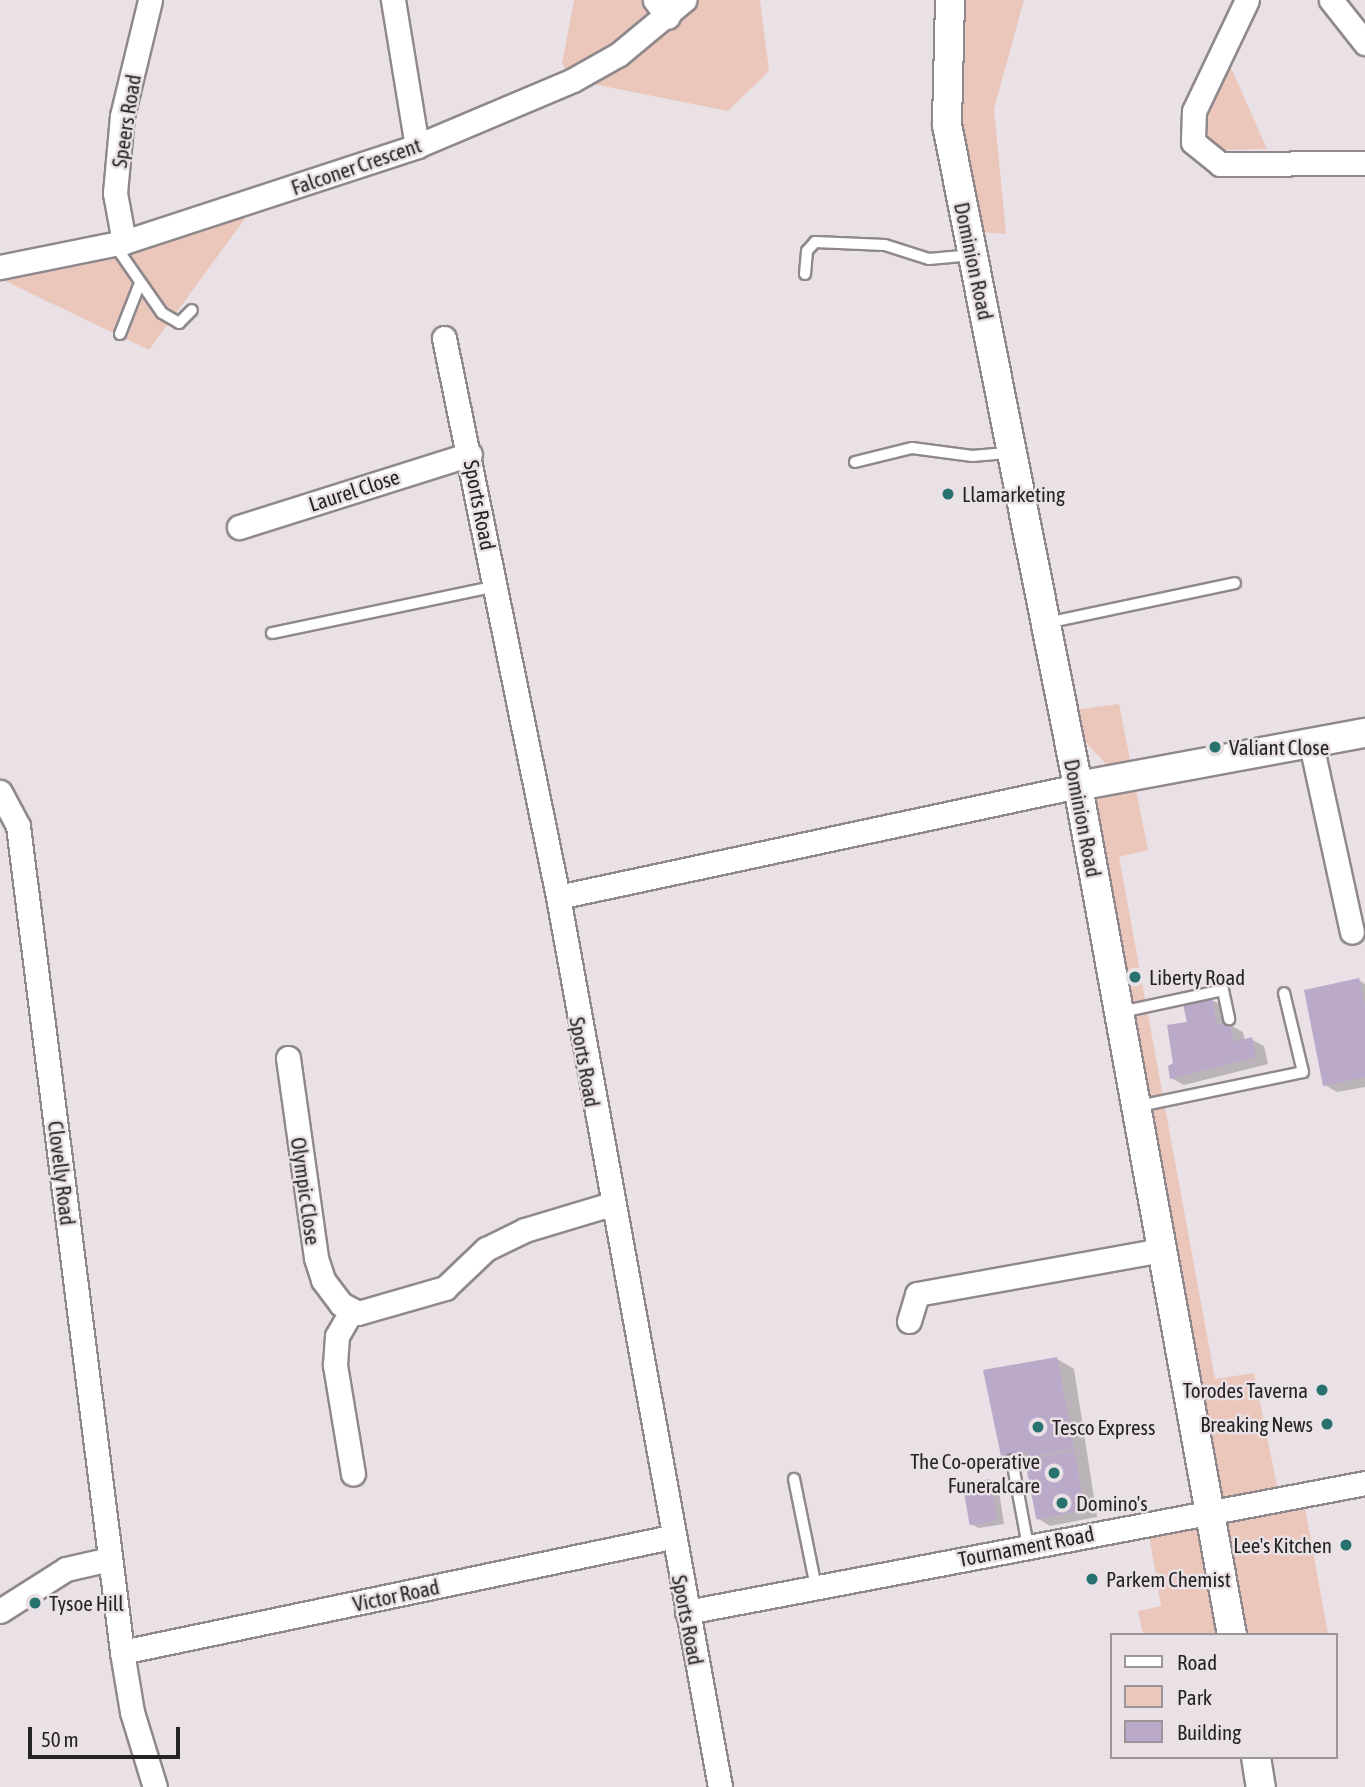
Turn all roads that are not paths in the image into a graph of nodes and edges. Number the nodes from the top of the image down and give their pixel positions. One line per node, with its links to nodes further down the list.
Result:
1 (150, 0): 11 (street, Speers Road)
2 (393, 0): 9 (street)
3 (684, 0): 7 (street, Falconer Crescent)
4 (950, 0): 12 (street, Dominion Road)
5 (1247, 0): 10 (street)
6 (1331, 0): 8 (street)
7 (661, 8): 9 (street, Falconer Crescent)
8 (1363, 37)
9 (417, 146): 11 (street, Falconer Crescent)
10 (1365, 163)
11 (119, 243): 13 (street, Falconer Crescent); 15 (lane)
12 (973, 255): 14 (lane); 19 (street, Dominion Road)
13 (0, 267)
14 (805, 274)
15 (140, 283): 16 (lane); 17 (lane)
16 (192, 310)
17 (120, 334)
18 (444, 338): 20 (street, Sports Road)
19 (1013, 453): 21 (lane); 25 (street, Dominion Road)
20 (470, 454): 22 (street, Laurel Close); 24 (street, Sports Road)
21 (855, 462)
22 (239, 527)
23 (1235, 583): 25 (lane)
24 (496, 586): 26 (lane); 31 (street, Sports Road)
25 (1043, 623): 29 (street, Dominion Road)
26 (272, 633)
27 (1365, 733): 28 (street)
28 (1311, 744): 29 (street); 32 (street)
29 (1078, 786): 31 (street); 34 (street, Dominion Road)
30 (0, 792): 49 (street, Clovelly Road)
31 (558, 897): 38 (street, Sports Road)
32 (1352, 932)
33 (1284, 993): 37 (lane)
34 (1118, 1013): 35 (lane); 37 (street, Dominion Road)
35 (1229, 1019)
36 (288, 1058): 40 (street, Olympic Close)
37 (1136, 1107): 39 (street, Dominion Road)
38 (611, 1204): 40 (street); 47 (street, Sports Road)
39 (1161, 1251): 41 (street); 46 (street, Dominion Road)
40 (352, 1310): 43 (street)
41 (909, 1321)
42 (1012, 1460): 48 (lane)
43 (353, 1474)
44 (794, 1479): 50 (lane)
45 (1365, 1483): 46 (street, Tournament Road)
46 (1209, 1514): 48 (street, Tournament Road); 53 (street, Dominion Road)
47 (671, 1537): 52 (street, Sports Road); 54 (street, Victor Road)
48 (1028, 1546): 50 (street, Tournament Road)
49 (110, 1559): 51 (street); 54 (street, Clovelly Road)
50 (816, 1587): 52 (street, Tournament Road)
51 (0, 1611)
52 (687, 1612): 57 (street, Sports Road)
53 (1232, 1633)
54 (122, 1652): 56 (street, Clovelly Road)
55 (1256, 1759): 58 (street)
56 (155, 1787)
57 (720, 1787)
58 (1261, 1787)

